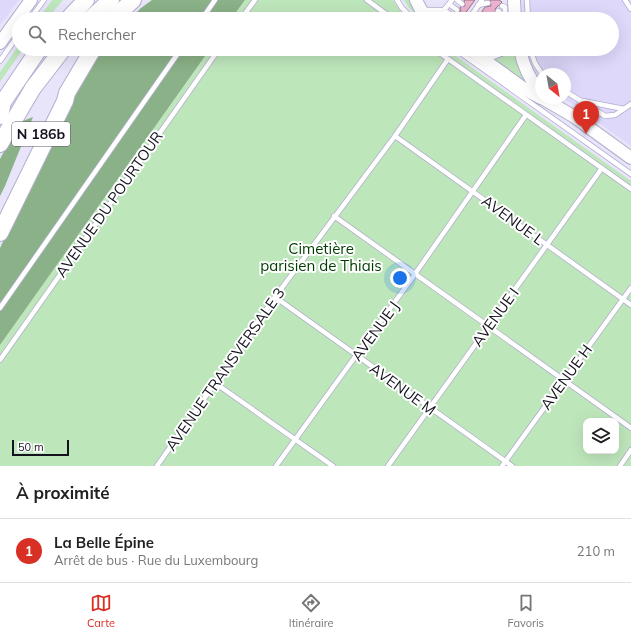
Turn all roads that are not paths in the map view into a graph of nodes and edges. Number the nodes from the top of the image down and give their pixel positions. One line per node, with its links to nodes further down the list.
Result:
1 (31, 0): 26 (street)
2 (44, 0): 27 (lane)
3 (86, 0): 28 (highway)
4 (111, 0): 29 (highway)
5 (133, 0): 30 (highway)
6 (215, 0): 31 (lane)
7 (255, 0): 32 (lane)
8 (367, 0): 33 (lane)
9 (397, 0): 21 (lane)
10 (457, 0): 18 (lane)
11 (482, 0): 19 (lane)
12 (514, 0): 37 (street)
13 (527, 0): 38 (lane)
14 (625, 0): 23 (lane)
15 (451, 2): 24 (lane); 25 (lane)
16 (474, 2): 19 (lane)
17 (488, 3): 19 (lane)
18 (462, 4)
19 (478, 5): 35 (lane)
20 (502, 6): 36 (lane)
21 (419, 8): 24 (lane)
22 (469, 9): 35 (lane)
23 (631, 9)
24 (444, 10): 34 (lane)
25 (457, 10)
26 (22, 12)
27 (35, 12)
28 (75, 12)
29 (98, 12)
30 (120, 12)
31 (207, 12)
32 (246, 12)
33 (383, 12)
34 (447, 12)
35 (473, 12)
36 (507, 12)
37 (511, 12)
38 (528, 12)
39 (12, 26): 40 (street)
40 (0, 43)
41 (12, 44): 53 (lane)
42 (34, 56): 62 (highway)
43 (58, 56): 67 (highway)
44 (89, 56): 56 (highway, N 186b)
45 (176, 56): 82 (lane)
46 (215, 56): 85 (lane, AVENUE DU POURTOUR)
47 (444, 56): 52 (lane)
48 (465, 56): 70 (lane)
49 (479, 56): 57 (street)
50 (521, 56): 55 (street)
51 (532, 56): 54 (lane)
52 (448, 59): 64 (lane); 66 (lane, AVENUE TRANSVERSALE 3)
53 (0, 61)
54 (538, 68)
55 (535, 86)
56 (67, 93): 73 (highway, N 186b); 75 (highway)
57 (535, 94)
58 (571, 95): 59 (lane)
59 (582, 101): 63 (lane); 63 (lane); 65 (lane)
60 (554, 104): 65 (street)
61 (631, 104): 63 (lane)
62 (1, 107)
63 (624, 109)
64 (526, 115): 69 (lane); 72 (lane, AVENUE J)
65 (573, 116): 68 (street)
66 (395, 136): 72 (lane, AVENUE L); 74 (lane, AVENUE TRANSVERSALE 3)
67 (0, 144)
68 (631, 158)
69 (602, 168): 71 (lane); 76 (lane, AVENUE I)
70 (631, 174)
71 (631, 189)
72 (474, 192): 76 (lane, AVENUE L); 77 (lane, AVENUE J)
73 (0, 208)
74 (334, 216): 77 (lane); 79 (lane, AVENUE TRANSVERSALE 3)
75 (0, 233)
76 (547, 244): 80 (lane, AVENUE L); 83 (lane, AVENUE I)
77 (415, 274): 83 (lane); 84 (lane, AVENUE J)
78 (631, 288): 80 (lane, AVENUE H)
79 (275, 297): 84 (lane, AVENUE M); 87 (lane, AVENUE TRANSVERSALE 3)
80 (623, 299): 81 (lane, AVENUE L); 86 (lane, AVENUE H)
81 (631, 305)
82 (0, 308)
83 (488, 326): 86 (lane); 88 (lane, AVENUE I)
84 (357, 356): 88 (lane, AVENUE M); 90 (lane, AVENUE J)
85 (0, 360)
86 (563, 380): 89 (lane); 92 (lane, AVENUE H)
87 (215, 382): 90 (lane); 93 (lane, AVENUE TRANSVERSALE 3)
88 (430, 408): 92 (lane, AVENUE M); 96 (lane, AVENUE I)
89 (631, 428)
90 (295, 439): 94 (lane, AVENUE J); 95 (lane)
91 (631, 450): 99 (lane)
92 (505, 461): 97 (lane, AVENUE H); 98 (lane, AVENUE M)
93 (157, 466)
94 (276, 466)
95 (333, 466)
96 (388, 466)
97 (502, 466)
98 (512, 466)
99 (620, 466)

